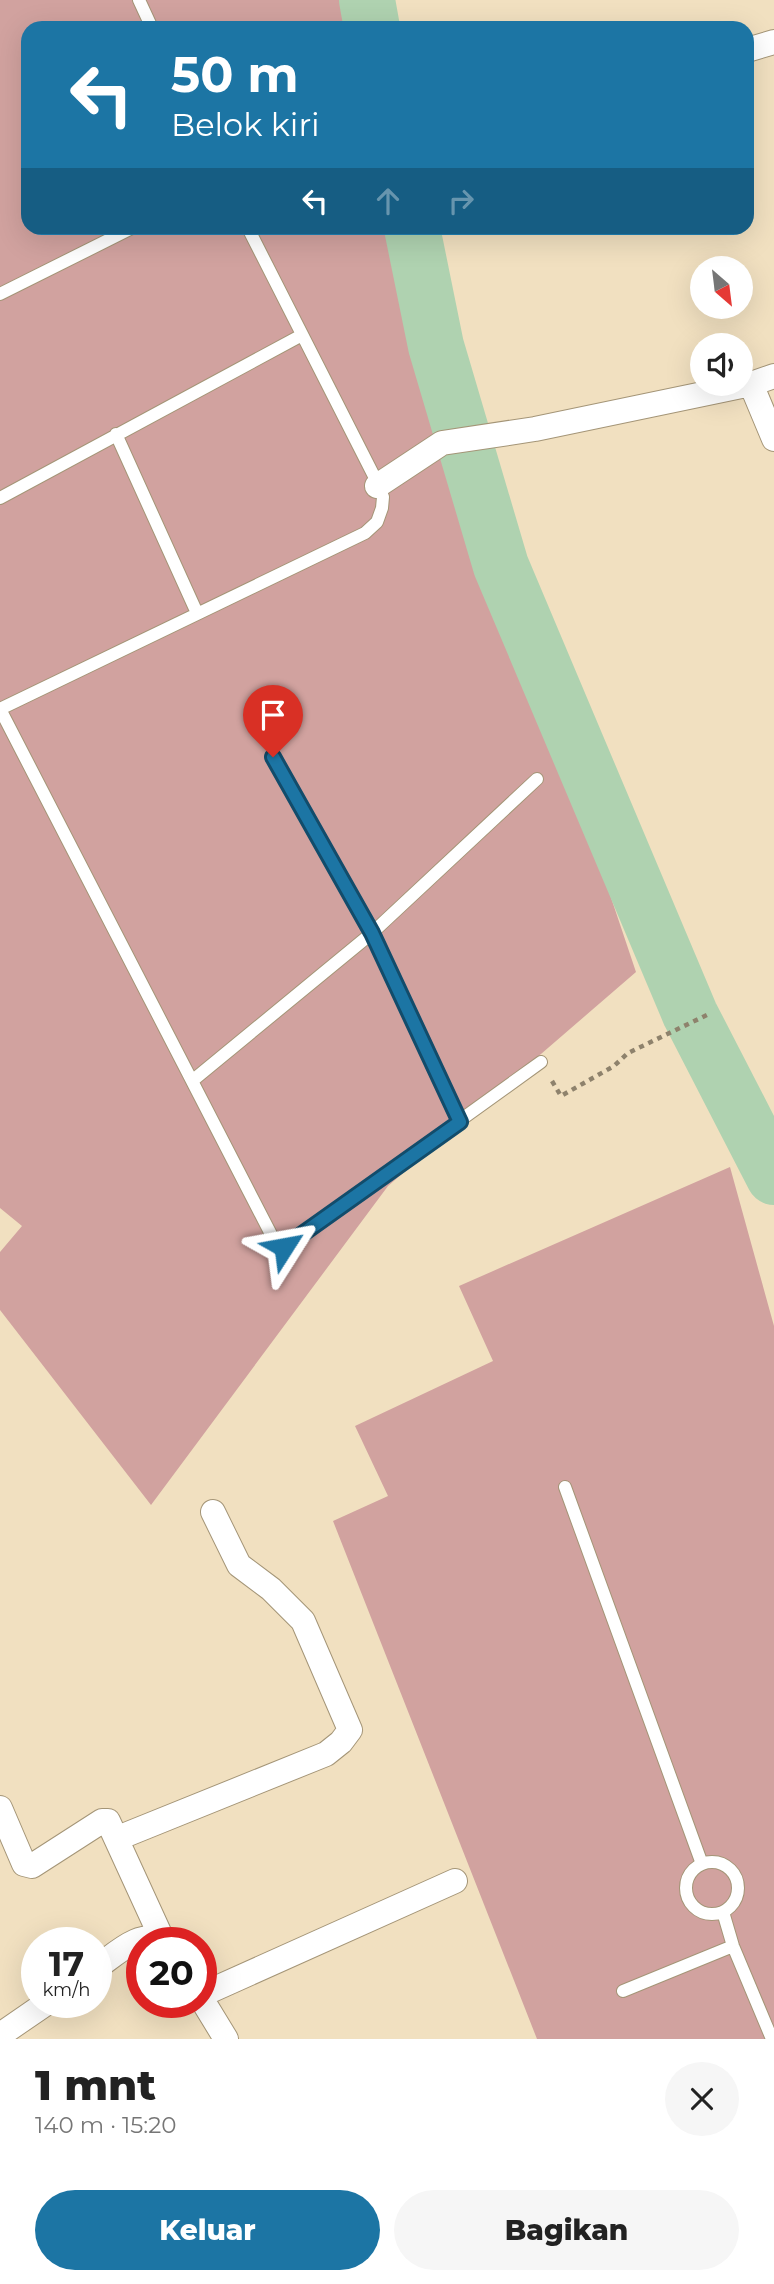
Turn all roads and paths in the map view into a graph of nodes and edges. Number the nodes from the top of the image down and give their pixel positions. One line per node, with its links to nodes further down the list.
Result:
1 (139, 0): 2 (lane)
2 (149, 21)
3 (774, 42): 4 (street)
4 (754, 48)
5 (118, 235): 7 (lane)
6 (252, 235): 8 (lane)
7 (0, 293)
8 (302, 335): 10 (lane); 12 (lane)
9 (762, 380): 11 (street); 12 (street)
10 (116, 434): 13 (lane); 14 (lane)
11 (774, 439)
12 (377, 486): 14 (lane)
13 (0, 498)
14 (197, 613): 15 (lane)
15 (0, 709): 21 (lane)
16 (273, 757): 18 (lane)
17 (537, 779): 18 (lane)
18 (372, 933): 21 (lane); 23 (lane)
19 (711, 1013): 22 (path)
20 (541, 1062): 23 (lane)
21 (192, 1081): 23 (lane)
22 (561, 1096)
23 (460, 1122)
24 (565, 1487): 28 (lane)
25 (214, 1512): 27 (street)
26 (0, 1808): 27 (street)
27 (118, 1838): 31 (street)
28 (702, 1864): 30 (lane); 30 (lane)
29 (455, 1881): 33 (street)
30 (723, 1912): 32 (lane)
31 (157, 1927)
32 (733, 1946): 34 (lane); 39 (lane)
33 (217, 1989)
34 (623, 1991)
35 (25, 2018): 37 (street)
36 (214, 2018): 38 (street)
37 (0, 2035)
38 (226, 2039)
39 (772, 2039)

